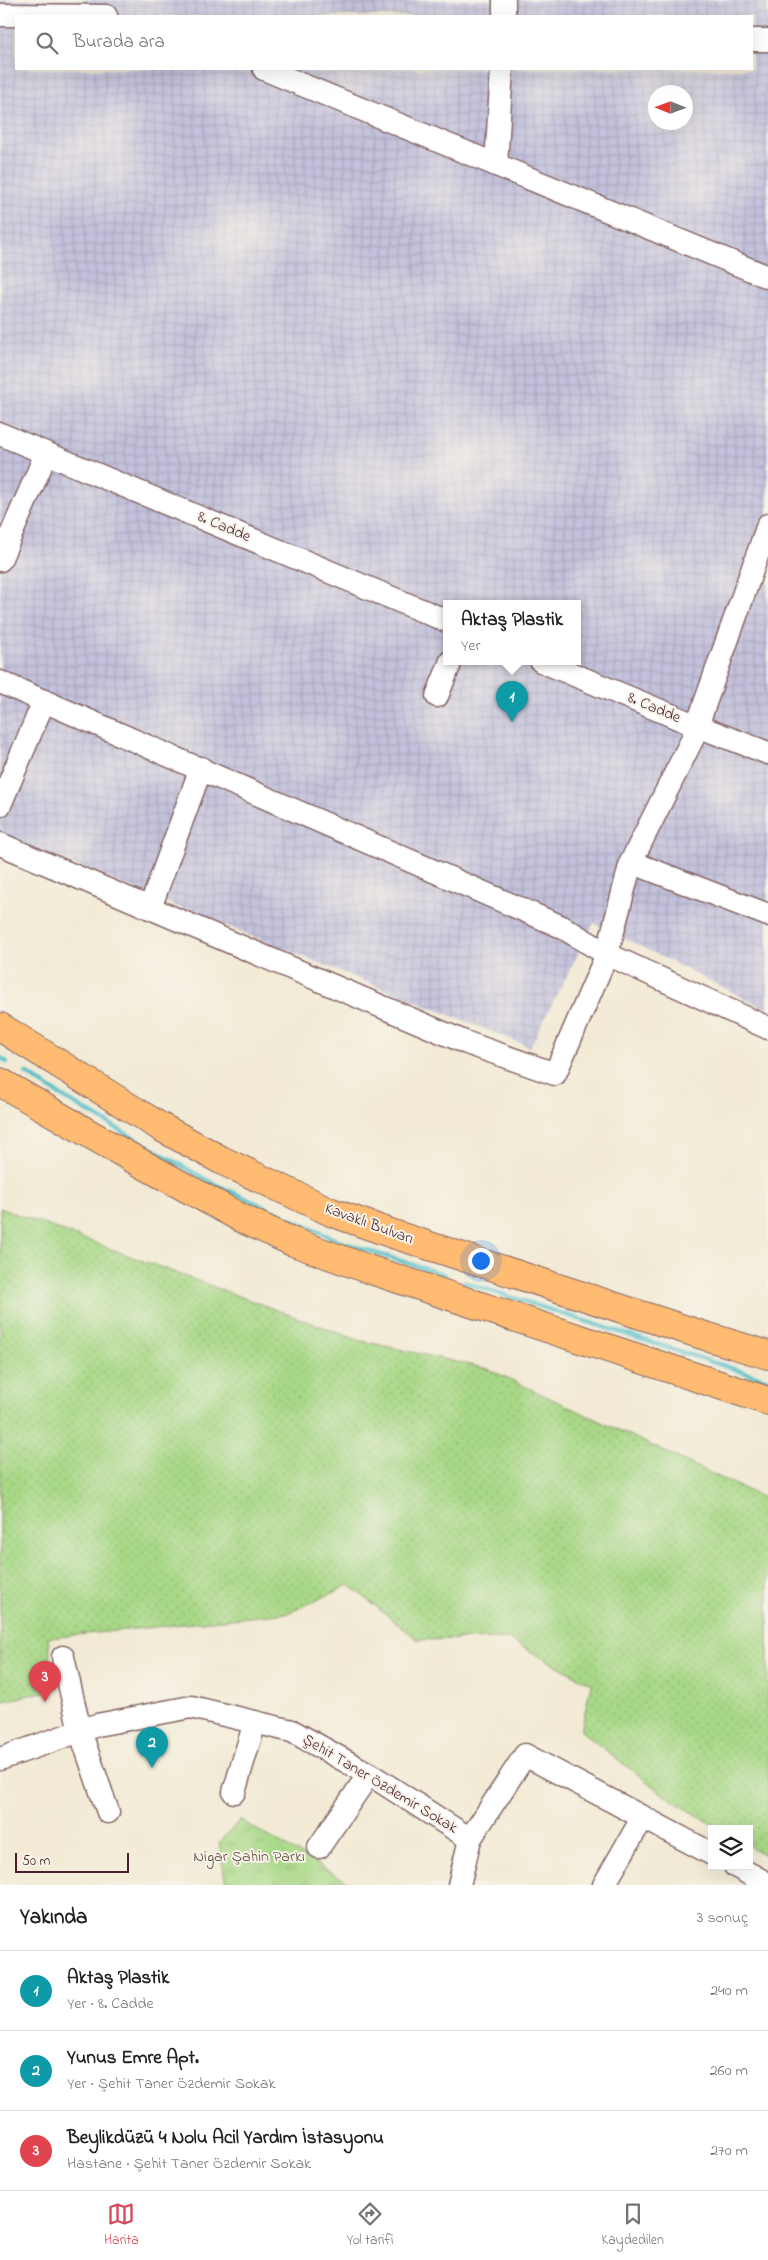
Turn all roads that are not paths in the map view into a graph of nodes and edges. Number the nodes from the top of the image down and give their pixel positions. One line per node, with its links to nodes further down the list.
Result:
1 (504, 0): 4 (street)
2 (0, 14): 3 (street)
3 (53, 15)
4 (504, 15)
5 (753, 40): 6 (street)
6 (768, 40)
7 (266, 70): 9 (street)
8 (502, 70): 9 (street)
9 (496, 165): 10 (street)
10 (768, 278)
11 (0, 434): 12 (street, 8. Cadde)
12 (46, 454): 14 (street); 15 (street, 8. Cadde)
13 (768, 525): 21 (street)
14 (0, 560)
15 (443, 619)
16 (450, 665): 19 (street)
17 (551, 665): 21 (street, 8. Cadde)
18 (0, 682): 20 (street)
19 (437, 696)
20 (44, 701): 23 (street); 24 (street)
21 (697, 726): 22 (street, 8. Cadde); 26 (street)
22 (768, 753)
23 (201, 768): 27 (street); 29 (street)
24 (0, 805)
25 (0, 844): 27 (street)
26 (631, 862): 28 (street); 29 (street)
27 (150, 908): 29 (street)
28 (768, 914)
29 (607, 954): 31 (street)
30 (0, 1027): 33 (main road, Kavaklı Bulvarı)
31 (768, 1028)
32 (0, 1082): 34 (main road)
33 (768, 1355)
34 (768, 1401)
35 (63, 1657): 37 (street)
36 (255, 1722): 37 (street, Şehit Taner Özdemir Sokak); 39 (street, Şehit Taner Özdemir Sokak); 40 (street)
37 (80, 1731): 38 (street, Şehit Taner Özdemir Sokak); 41 (street)
38 (0, 1760)
39 (369, 1774): 43 (street, Şehit Taner Özdemir Sokak); 44 (street)
40 (234, 1792)
41 (108, 1812)
42 (643, 1817): 43 (street); 45 (street); 47 (street)
43 (470, 1839): 49 (street)
44 (319, 1847)
45 (708, 1852)
46 (742, 1870): 48 (street)
47 (612, 1882)
48 (768, 1884)
49 (459, 1885)

